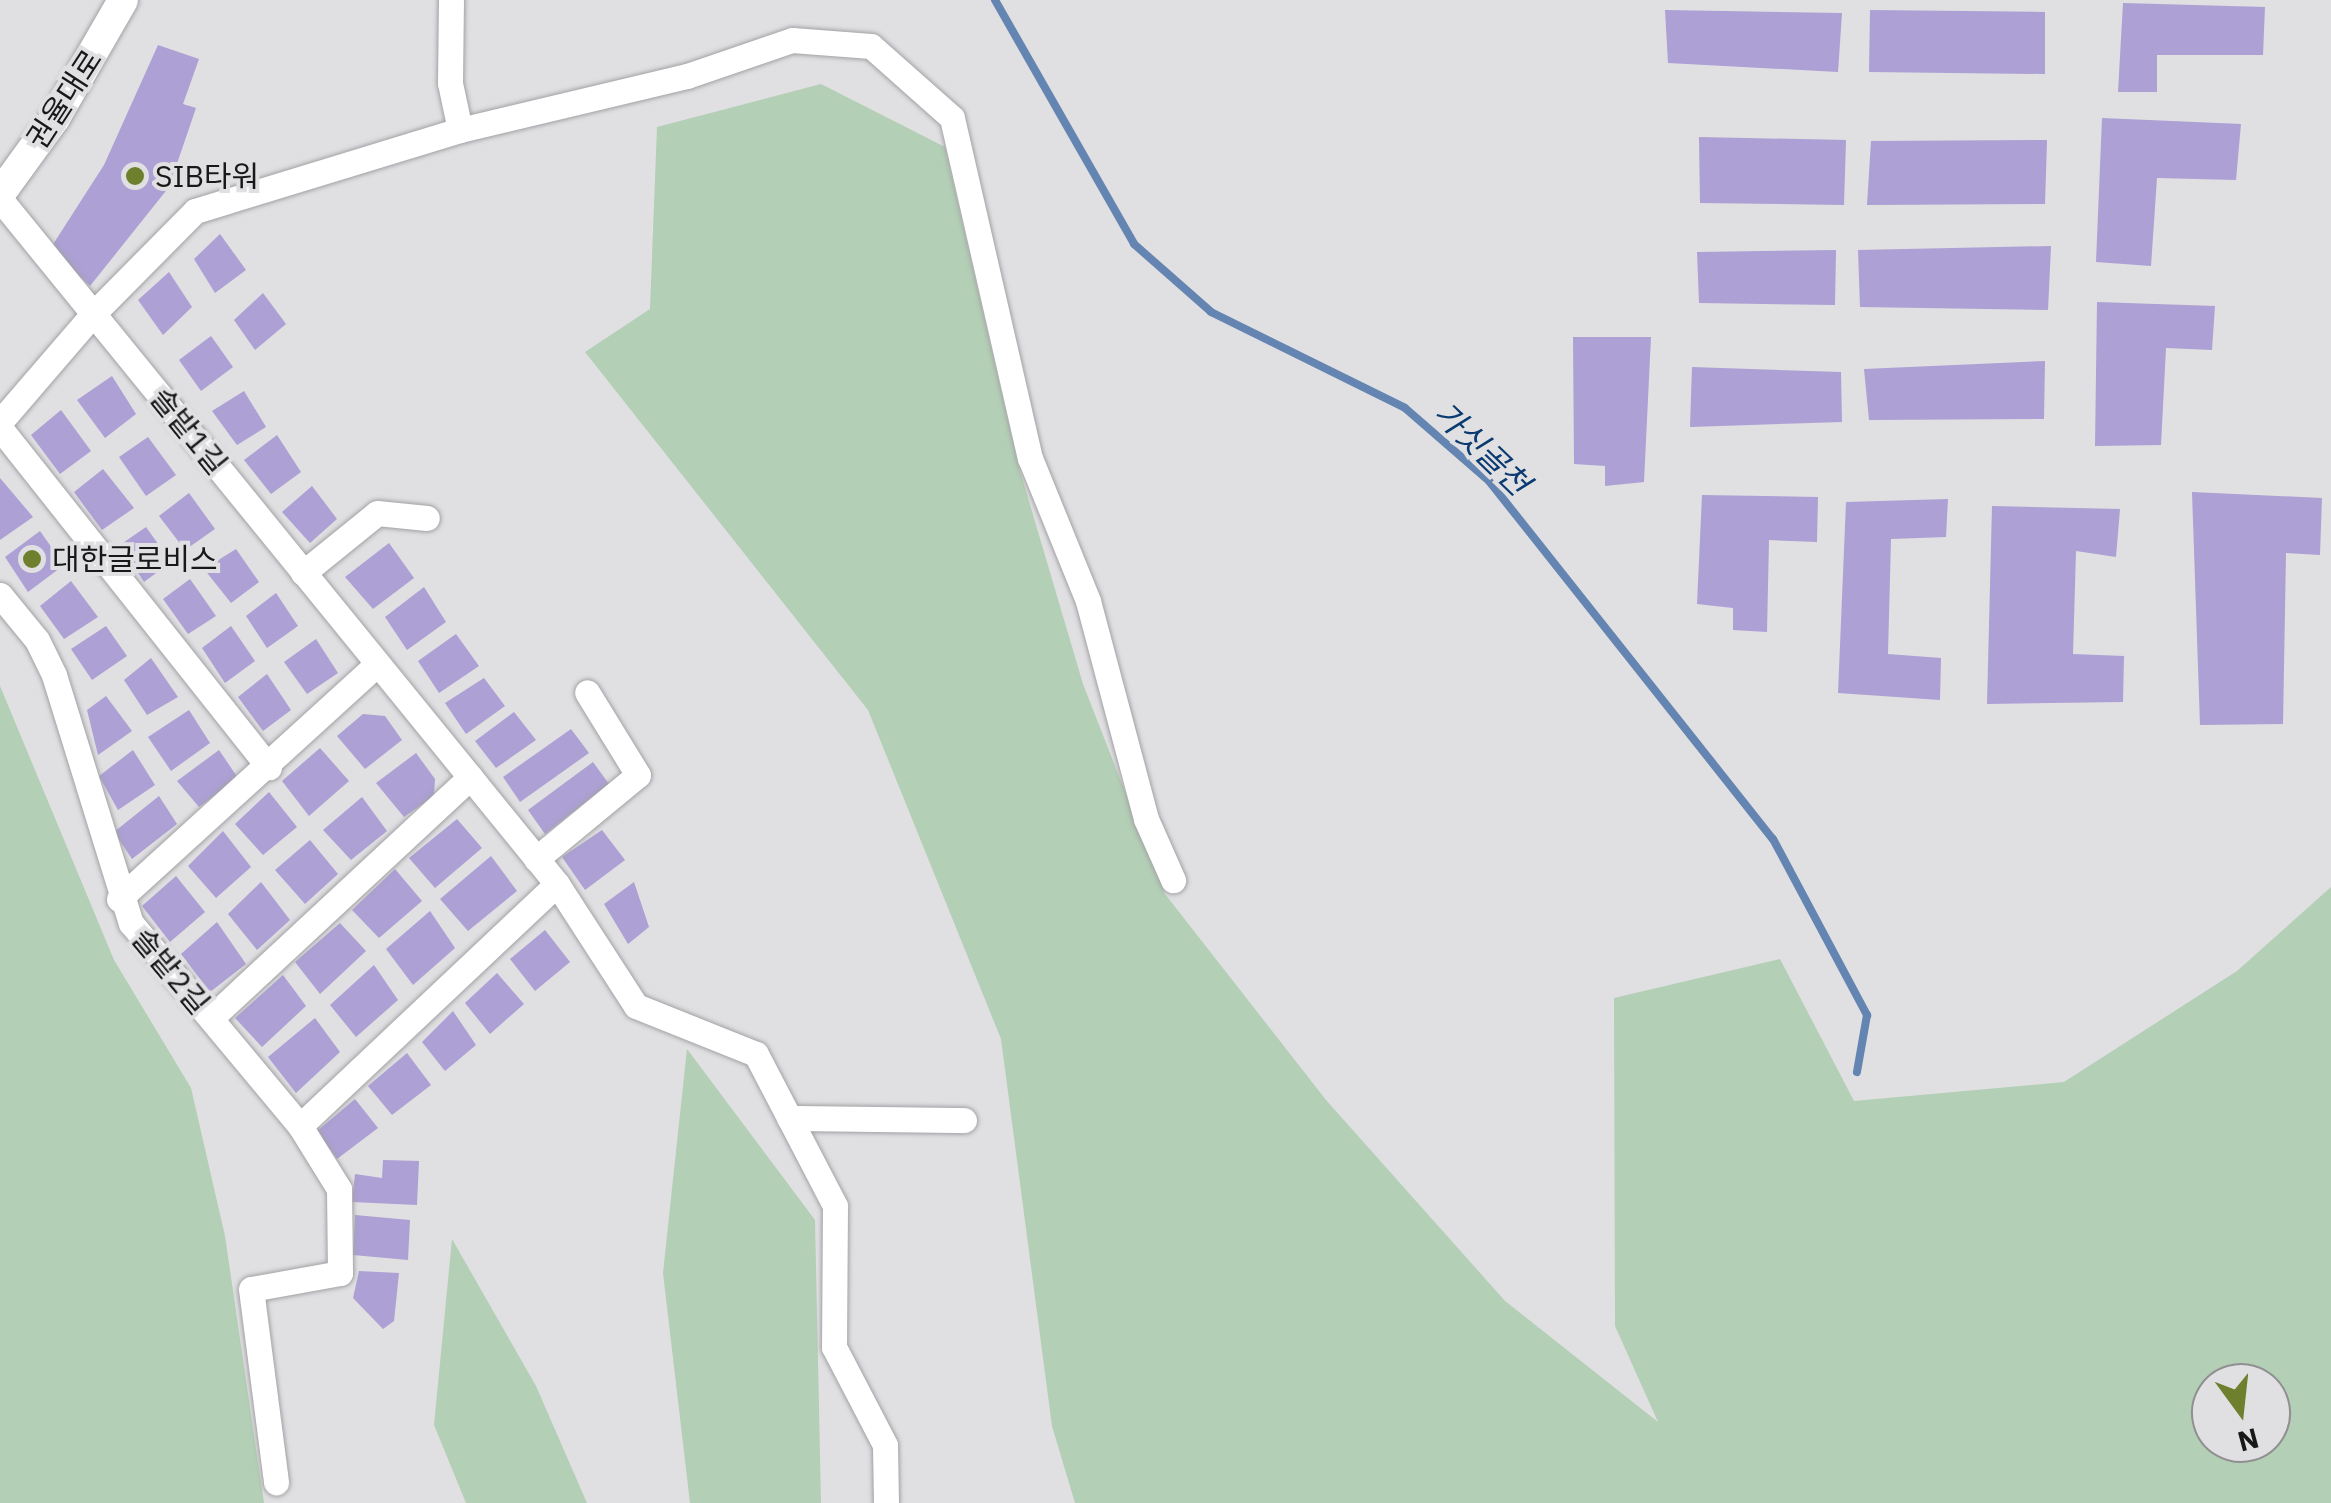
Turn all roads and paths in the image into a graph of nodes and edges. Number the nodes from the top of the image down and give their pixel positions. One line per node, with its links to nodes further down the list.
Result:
1 (122, 0): 4 (main road, 권율대로)
2 (451, 0): 3 (street)
3 (460, 130): 5 (street); 15 (street)
4 (0, 196): 5 (street, 솔밭1길)
5 (93, 314): 6 (street); 8 (street, 솔밭1길)
6 (0, 425): 12 (street)
7 (427, 518): 8 (street)
8 (304, 573): 10 (street, 솔밭1길)
9 (0, 595): 17 (street, 솔밭2길)
10 (377, 664): 12 (street); 13 (street, 솔밭1길)
11 (587, 692): 14 (street)
12 (270, 767): 17 (street)
13 (470, 778): 14 (street, 솔밭1길); 18 (street)
14 (536, 858): 16 (street, 솔밭1길)
15 (1173, 880)
16 (557, 884): 19 (street, 솔밭1길); 21 (street)
17 (119, 900): 18 (street, 솔밭2길)
18 (211, 1018): 21 (street, 솔밭2길)
19 (790, 1118): 20 (street); 23 (street, 솔밭1길)
20 (964, 1120)
21 (300, 1126): 22 (street, 솔밭2길)
22 (276, 1482)
23 (886, 1503)

